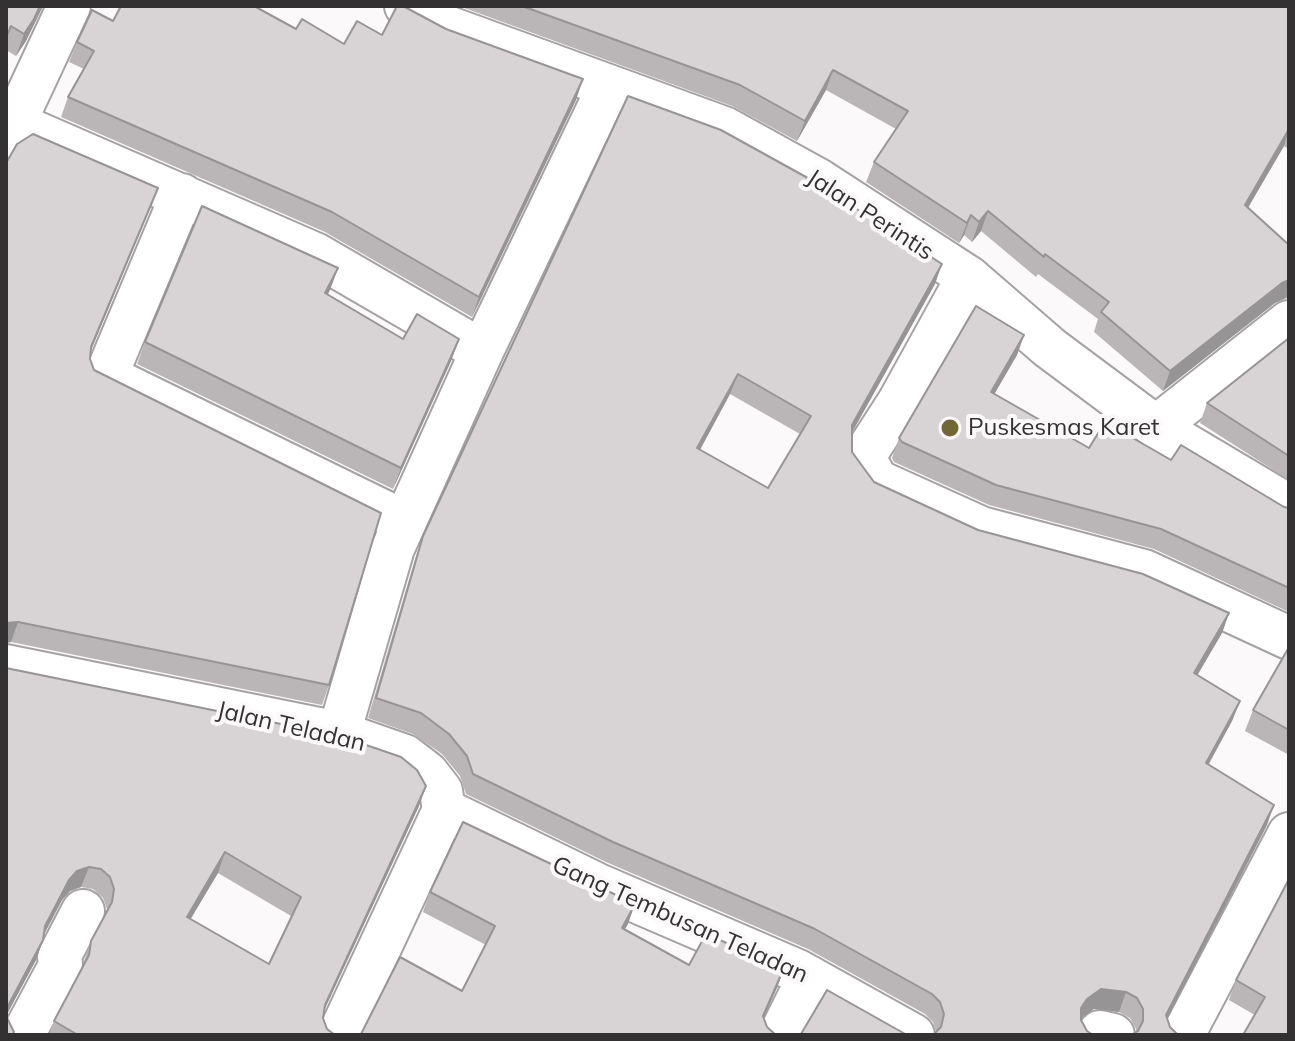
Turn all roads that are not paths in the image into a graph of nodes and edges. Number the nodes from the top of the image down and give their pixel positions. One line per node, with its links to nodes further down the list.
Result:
1 (69, 6): 4 (street)
2 (406, 6): 3 (street, Jalan Perintis)
3 (608, 88): 6 (street, Jalan Perintis); 8 (street)
4 (10, 132): 5 (street)
5 (182, 195): 8 (street); 11 (street)
6 (968, 277): 9 (street, Jalan Perintis); 12 (street)
7 (1289, 322): 9 (street)
8 (482, 351): 11 (street)
9 (1156, 427): 10 (street, Jalan Perintis)
10 (1289, 506)
11 (405, 522): 14 (street)
12 (1289, 638)
13 (6, 666): 14 (street, Jalan Teladan)
14 (339, 733): 15 (street, Jalan Teladan)
15 (444, 810): 18 (street, Gang Tembusan Teladan); 20 (street)
16 (1289, 834): 25 (street)
17 (83, 911): 19 (street)
18 (809, 977): 21 (street); 22 (street, Gang Tembusan Teladan)
19 (23, 1035)
20 (339, 1035)
21 (780, 1035)
22 (913, 1035)
23 (1097, 1035): 24 (street)
24 (1113, 1035)
25 (1183, 1035)

